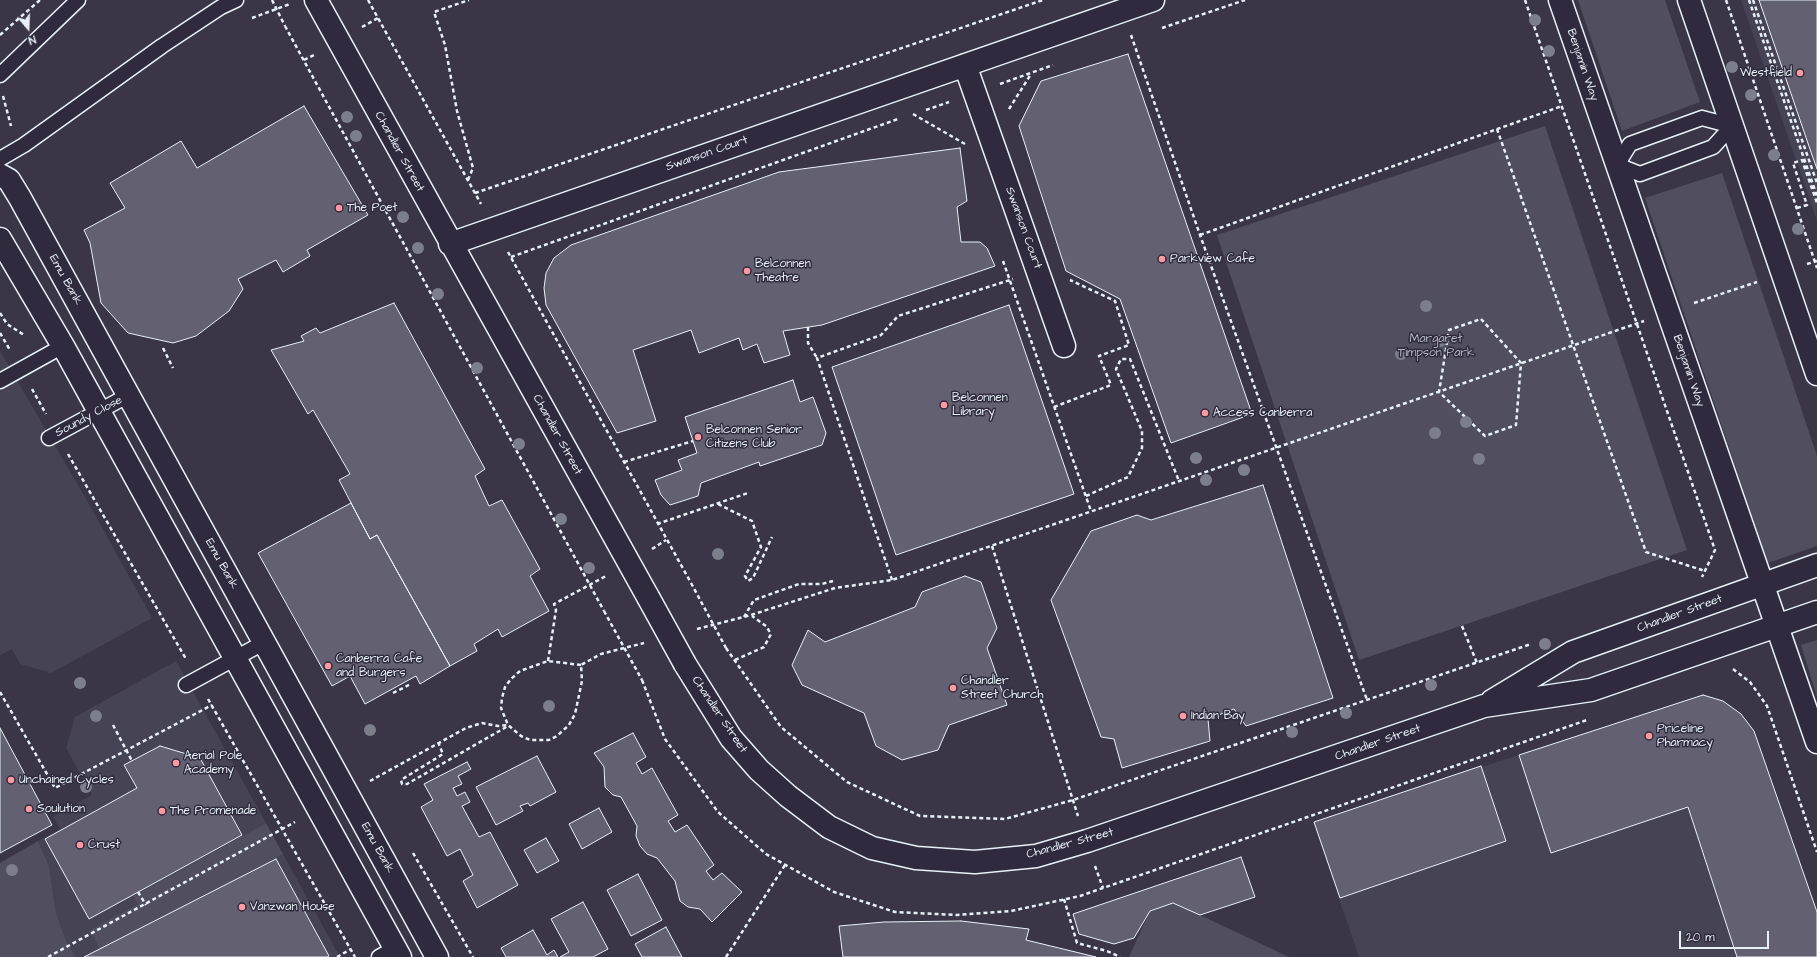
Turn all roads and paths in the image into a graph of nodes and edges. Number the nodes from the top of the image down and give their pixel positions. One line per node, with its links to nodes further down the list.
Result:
1 (40, 0): 21 (path)
2 (78, 0): 28 (lane)
3 (236, 0): 38 (lane)
4 (272, 0): 88 (path, bridge)
5 (368, 0): 41 (path)
6 (469, 0): 41 (path)
7 (1043, 0): 43 (path)
8 (1153, 0): 18 (street, Swanson Court)
9 (1245, 0): 20 (path)
10 (1525, 0): 31 (path)
11 (1560, 0): 39 (street, Benjamin Way)
12 (1689, 0): 34 (street)
13 (1726, 0): 46 (path)
14 (1749, 0): 44 (path)
15 (1753, 0): 42 (path)
16 (293, 3): 19 (path)
17 (319, 7): 50 (street, Chandler Street)
18 (1123, 10): 23 (path); 26 (street, Swanson Court)
19 (251, 18)
20 (1155, 30)
21 (0, 35)
22 (1140, 35): 23 (path)
23 (1132, 37): 24 (path); 48 (path)
24 (1125, 40)
25 (1060, 63): 27 (path)
26 (965, 65): 30 (street, Swanson Court); 47 (street, Swanson Court)
27 (1031, 73): 30 (path); 32 (path)
28 (0, 75)
29 (2, 91): 36 (path)
30 (975, 93): 33 (path); 54 (street, Swanson Court)
31 (1562, 106): 35 (path); 84 (path)
32 (1007, 113)
33 (913, 114): 37 (path); 51 (path)
34 (1732, 126): 39 (lane); 39 (lane); 65 (street)
35 (1497, 129): 48 (path); 84 (path)
36 (12, 131)
37 (965, 145)
38 (0, 159)
39 (1617, 166): 87 (street, Benjamin Way)
40 (0, 175): 68 (street, Emu Bank)
41 (468, 180): 43 (path)
42 (1817, 183)
43 (475, 193): 47 (path)
44 (1817, 196)
45 (1817, 203): 46 (path)
46 (1797, 208): 53 (path)
47 (494, 228): 50 (street, Swanson Court); 51 (path)
48 (1200, 235): 73 (path)
49 (0, 239): 58 (street)
50 (450, 244): 113 (street, Chandler Street, bridge)
51 (511, 257): 74 (path)
52 (1002, 257): 55 (path)
53 (1817, 268)
54 (1038, 270): 55 (path); 59 (street, Swanson Court); 69 (path)
55 (1009, 280): 61 (path); 69 (path)
56 (808, 327): 61 (path)
57 (0, 333): 64 (path)
58 (63, 346): 64 (lane); 70 (street)
59 (1064, 346)
60 (163, 348): 63 (path)
61 (817, 358): 85 (path)
62 (1521, 363): 67 (path); 67 (path); 67 (path)
63 (173, 368)
64 (22, 369): 66 (lane); 71 (path)
65 (1817, 374)
66 (0, 381)
67 (1439, 392): 73 (path)
68 (128, 395): 70 (lane, Soundy Close); 96 (street, Emu Bank)
69 (1054, 407): 77 (path)
70 (98, 412): 71 (lane, Soundy Close); 101 (street)
71 (53, 436): 107 (path)
72 (693, 441): 74 (path)
73 (1277, 447): 75 (path); 111 (path)
74 (624, 462): 80 (path)
75 (1179, 481): 77 (path); 79 (path)
76 (748, 493): 78 (path)
77 (1086, 496): 79 (path)
78 (718, 504): 80 (path); 81 (path)
79 (1091, 511): 82 (path)
80 (657, 524): 102 (path, bridge)
81 (772, 537)
82 (992, 546): 85 (path); 121 (path)
83 (1817, 565): 87 (street, Chandler Street)
84 (1705, 571): 89 (path)
85 (892, 580): 91 (path)
86 (833, 581): 92 (path)
87 (1762, 585): 89 (street, Chandler Street); 94 (street, Benjamin Way)
88 (589, 586): 100 (path, bridge); 103 (path)
89 (1704, 606): 113 (street, Chandler Street)
90 (1817, 612): 94 (street, Chandler Street)
91 (752, 615): 92 (path); 102 (path)
92 (744, 617): 95 (path)
93 (1462, 626): 104 (path)
94 (1776, 626): 99 (street, Chandler Street); 117 (street, Benjamin Way)
95 (696, 630)
96 (265, 642): 101 (lane); 130 (street, Emu Bank)
97 (1536, 642): 104 (path)
98 (645, 643): 100 (path)
99 (1718, 646): 113 (street, Chandler Street); 125 (path)
100 (623, 648): 105 (path); 106 (path, bridge)
101 (235, 659): 107 (lane); 132 (street)
102 (735, 660): 121 (path)
103 (548, 661): 105 (path); 115 (path)
104 (1477, 663): 111 (path)
105 (581, 665): 115 (path)
106 (642, 680)
107 (192, 682): 112 (path)
108 (411, 684): 110 (path)
109 (0, 692): 118 (path)
110 (393, 693)
111 (1366, 700): 121 (path)
112 (212, 706): 118 (path); 123 (path)
113 (1484, 706)
114 (113, 725): 118 (path)
115 (508, 726): 116 (path); 116 (path)
116 (438, 742): 120 (path)
117 (1817, 742)
118 (126, 751): 119 (path)
119 (132, 761)
120 (375, 787)
121 (1073, 800)
122 (301, 819): 123 (path)
123 (283, 829): 129 (path); 131 (path)
124 (410, 848): 137 (path)
125 (1817, 852)
126 (785, 865): 138 (path)
127 (138, 892): 129 (path)
128 (1064, 899): 139 (path)
129 (146, 905): 133 (path)
130 (423, 930): 132 (street); 136 (street, Emu Bank)
131 (351, 949): 134 (path); 135 (path)
132 (391, 954)
133 (48, 957)
134 (337, 957)
135 (355, 957)
136 (438, 957)
137 (473, 957)
138 (726, 957)
139 (1120, 957)

